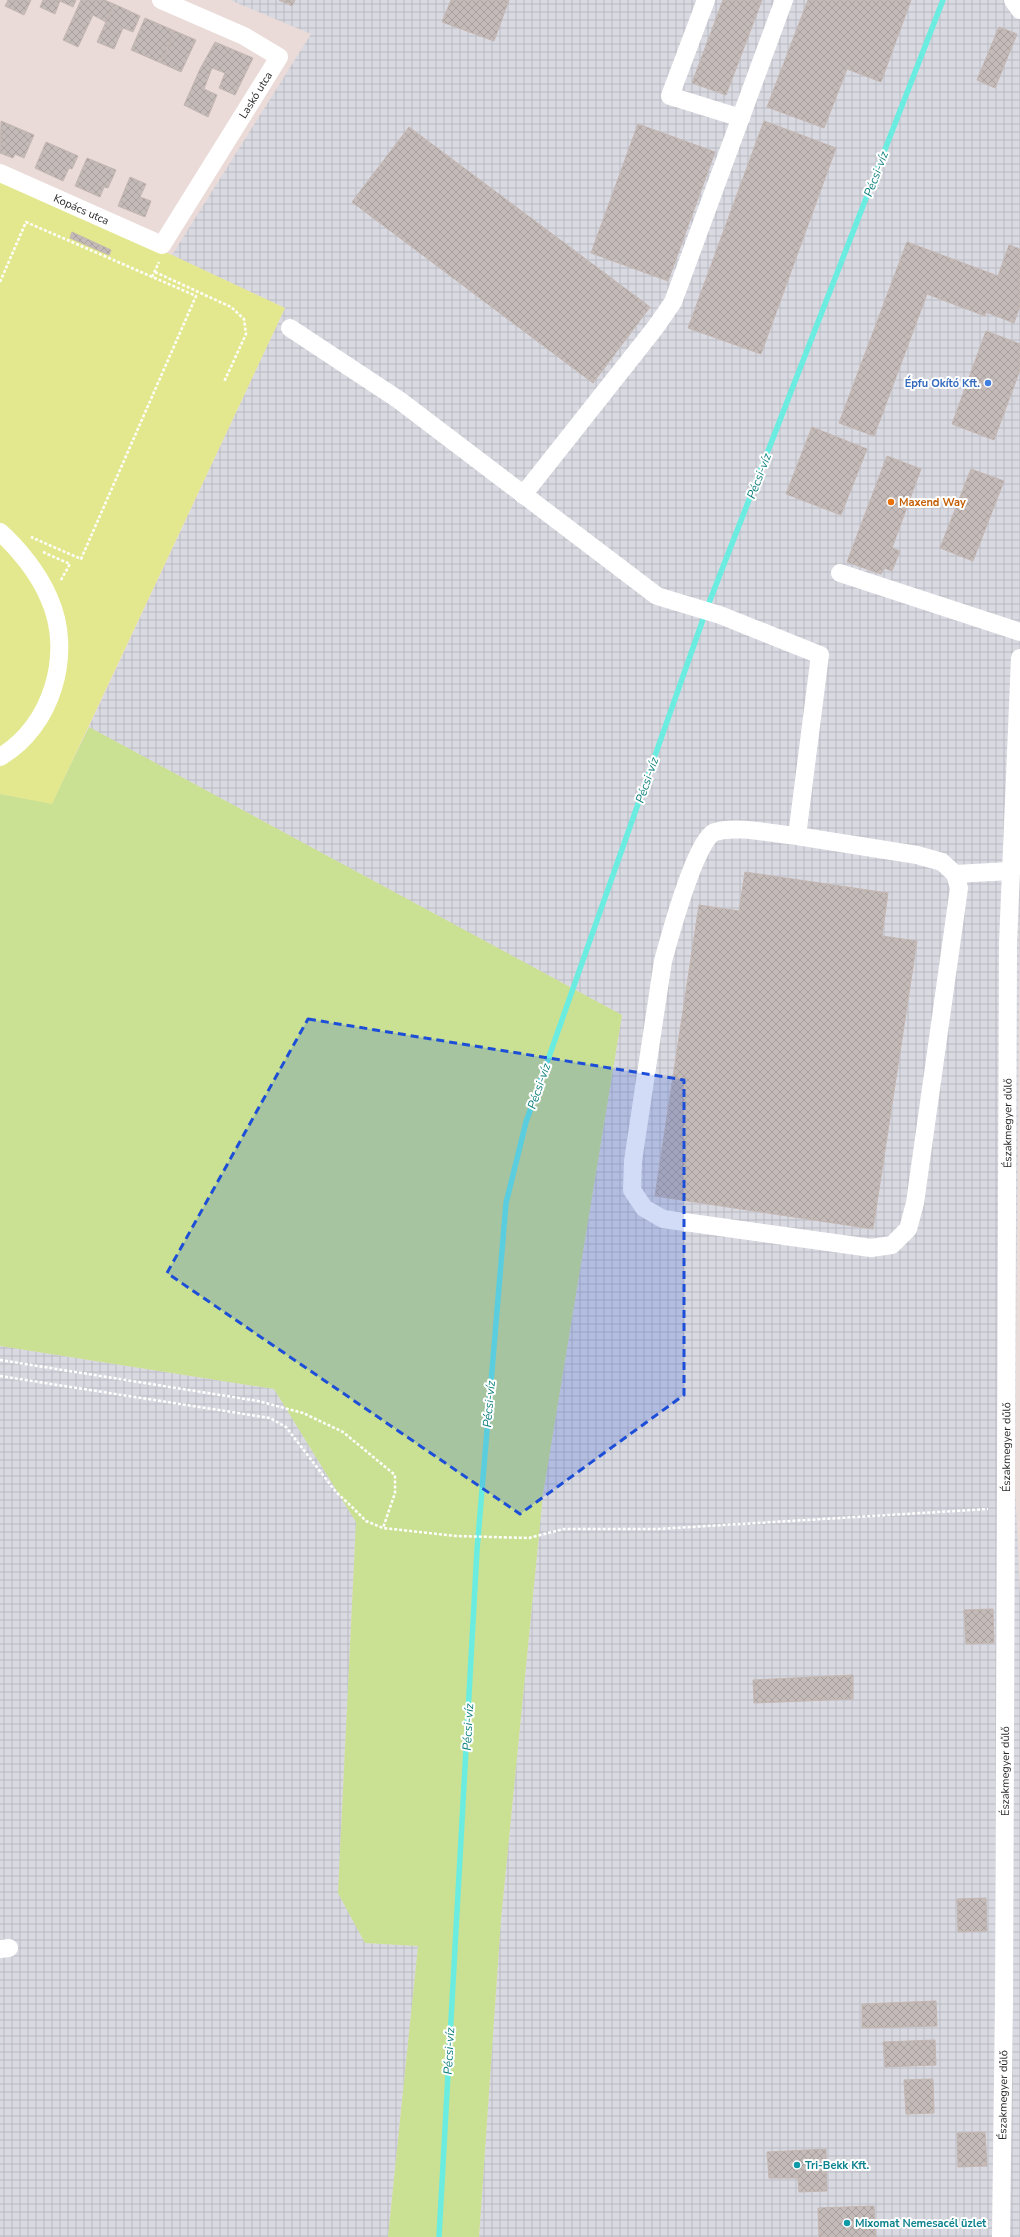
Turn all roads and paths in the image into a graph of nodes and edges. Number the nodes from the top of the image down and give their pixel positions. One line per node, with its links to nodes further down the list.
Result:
1 (161, 0): 8 (street, Laskó utca)
2 (706, 0): 6 (street)
3 (784, 0): 6 (street)
4 (1013, 0): 5 (street)
5 (1020, 10)
6 (741, 118): 14 (street)
7 (0, 173): 8 (street, Kopács utca)
8 (162, 251): 9 (path)
9 (155, 272): 10 (path); 13 (path)
10 (152, 277): 11 (path); 16 (path)
11 (0, 282)
12 (290, 328): 14 (street)
13 (224, 382)
14 (523, 495): 22 (street)
15 (0, 532): 21 (street)
16 (27, 536)
17 (840, 573): 18 (street)
18 (1020, 632)
19 (1020, 658): 20 (street, Északmegyer dűlő)
20 (1018, 750): 23 (street, Északmegyer dűlő)
21 (0, 757)
22 (797, 836): 24 (street); 24 (street)
23 (1010, 870): 24 (street); 25 (street, Északmegyer dűlő)
24 (955, 874)
25 (1014, 1121): 28 (street, Északmegyer dűlő)
26 (0, 1360): 30 (path)
27 (0, 1376): 30 (path)
28 (1013, 1393): 31 (street, Északmegyer dűlő)
29 (991, 1509): 30 (path)
30 (383, 1528)
31 (1013, 1720): 32 (street, Északmegyer dűlő)
32 (1012, 2000): 33 (street, Északmegyer dűlő)
33 (1001, 2237)

